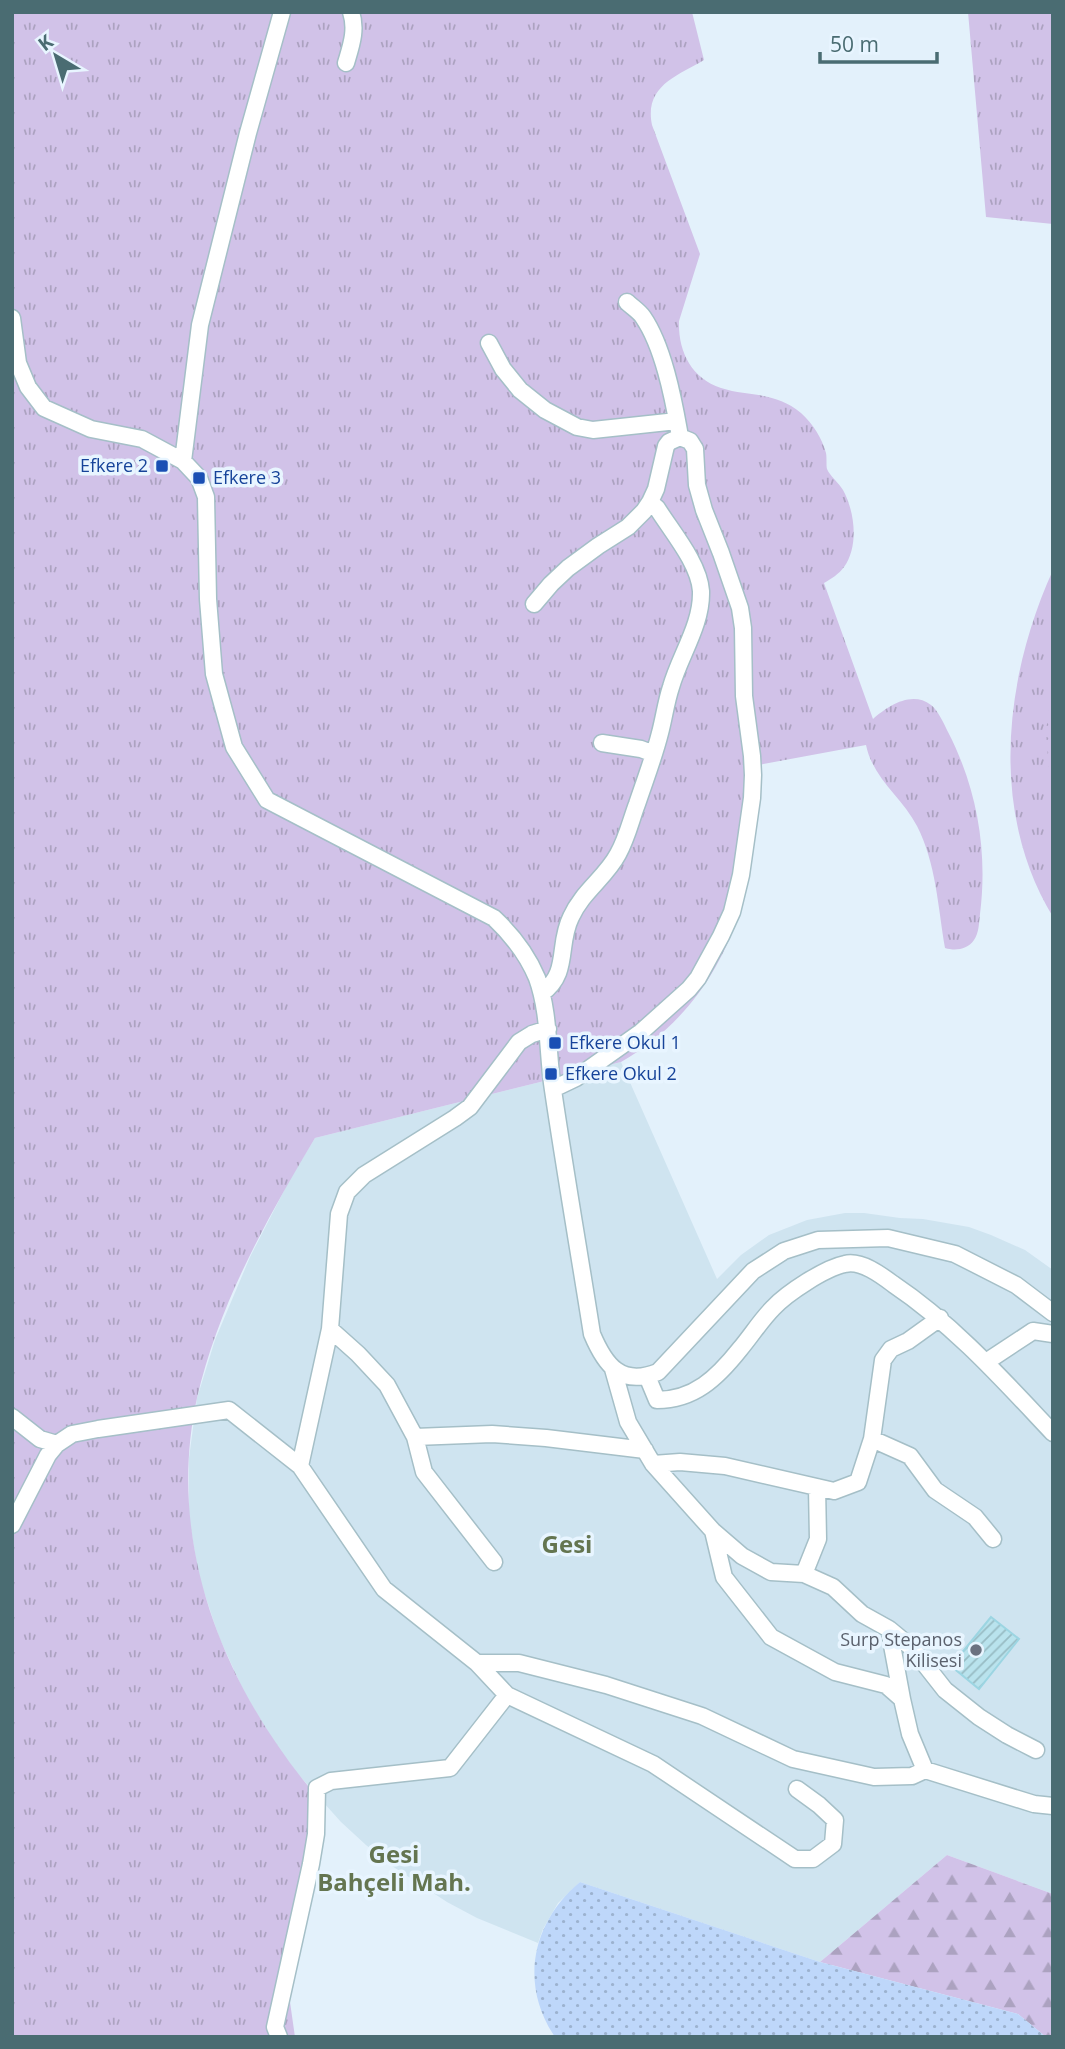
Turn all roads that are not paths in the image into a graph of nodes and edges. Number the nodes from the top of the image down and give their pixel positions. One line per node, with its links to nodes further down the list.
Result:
1 (282, 12): 8 (street)
2 (351, 12): 3 (street)
3 (346, 64)
4 (627, 303): 7 (street)
5 (12, 318): 8 (street)
6 (489, 343): 7 (street)
7 (678, 429): 9 (street); 15 (street)
8 (183, 461): 13 (street)
9 (650, 502): 10 (street); 12 (street)
10 (534, 604)
11 (602, 743): 12 (street)
12 (654, 754): 13 (street)
13 (542, 993): 14 (street)
14 (548, 1029): 15 (street); 18 (street)
15 (553, 1089): 21 (street)
16 (1053, 1313): 22 (street)
17 (940, 1318): 20 (street); 22 (street); 26 (street)
18 (330, 1329): 25 (street); 29 (street)
19 (1053, 1334): 20 (street)
20 (986, 1362): 24 (street)
21 (613, 1369): 22 (street); 28 (street)
22 (647, 1376)
23 (12, 1417): 27 (street)
24 (1053, 1433)
25 (415, 1437): 28 (street); 34 (street)
26 (872, 1439): 30 (street); 33 (street)
27 (57, 1444): 29 (street); 31 (street)
28 (649, 1457): 30 (street); 32 (street)
29 (300, 1466): 37 (street)
30 (817, 1487): 35 (street)
31 (12, 1525)
32 (713, 1531): 35 (street); 39 (street)
33 (993, 1539)
34 (494, 1562)
35 (804, 1574): 36 (street)
36 (889, 1629): 39 (street); 40 (street)
37 (477, 1663): 38 (street); 41 (street)
38 (507, 1695): 42 (street); 44 (street)
39 (902, 1699): 41 (street)
40 (1036, 1750)
41 (925, 1770): 43 (street)
42 (797, 1789)
43 (1053, 1806)
44 (279, 2037)

